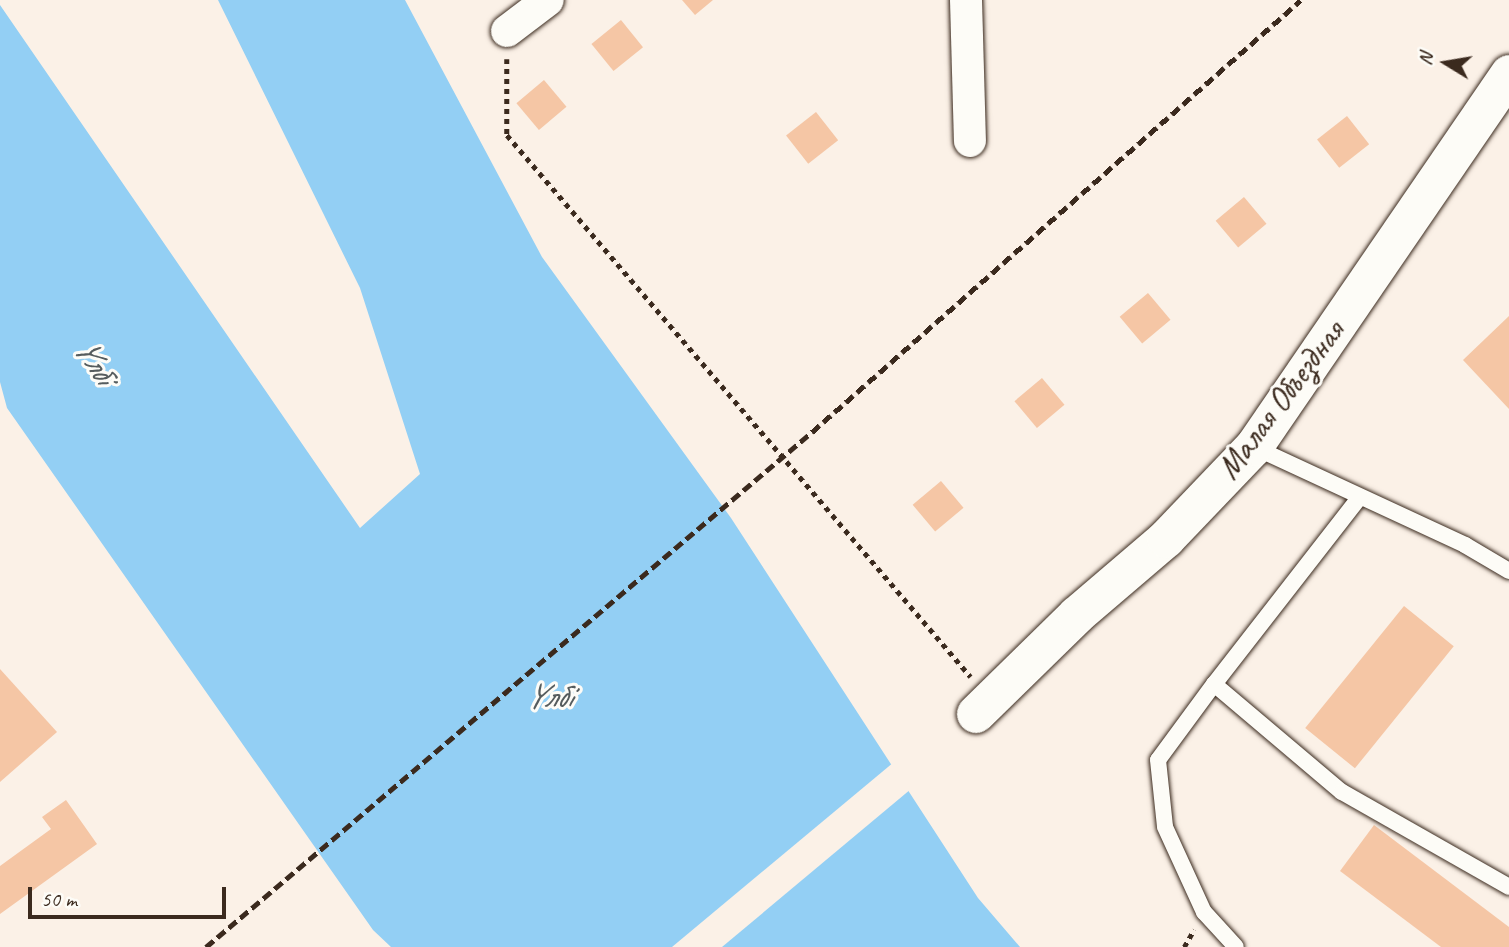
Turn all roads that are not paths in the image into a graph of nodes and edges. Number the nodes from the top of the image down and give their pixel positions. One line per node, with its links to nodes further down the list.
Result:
1 (548, 0): 3 (street)
2 (966, 0): 5 (street)
3 (507, 31)
4 (1509, 74): 6 (main road, Малая Объездная)
5 (970, 141)
6 (1254, 447): 7 (lane); 10 (main road, Малая Объездная)
7 (1359, 498): 8 (lane); 9 (lane)
8 (1509, 571)
9 (1214, 684): 11 (lane); 12 (lane)
10 (983, 707)
11 (1509, 887)
12 (1236, 947)

